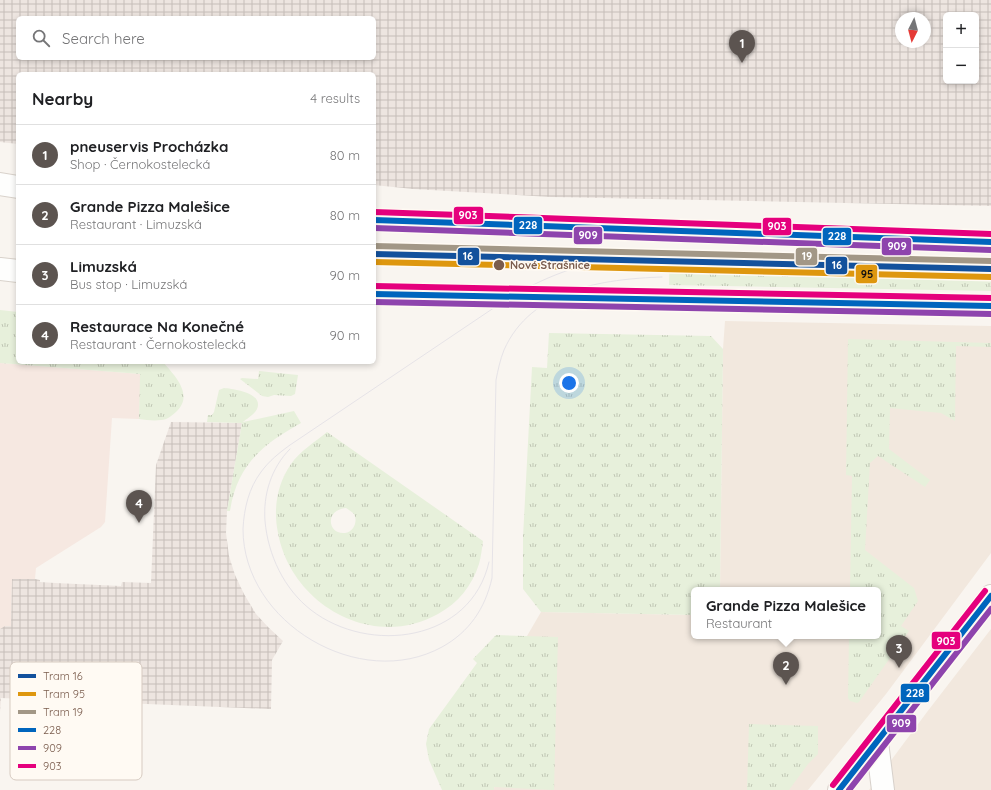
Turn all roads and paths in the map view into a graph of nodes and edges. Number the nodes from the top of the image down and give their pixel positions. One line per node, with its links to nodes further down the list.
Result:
1 (0, 184): 2 (main road)
2 (16, 186)
3 (376, 220): 4 (main road)
4 (991, 242)
5 (0, 269): 6 (main road)
6 (16, 271)
7 (376, 294): 8 (main road)
8 (991, 306)
9 (991, 596): 10 (main road)
10 (877, 742): 11 (main road); 12 (main road)
11 (839, 790)
12 (883, 790)

